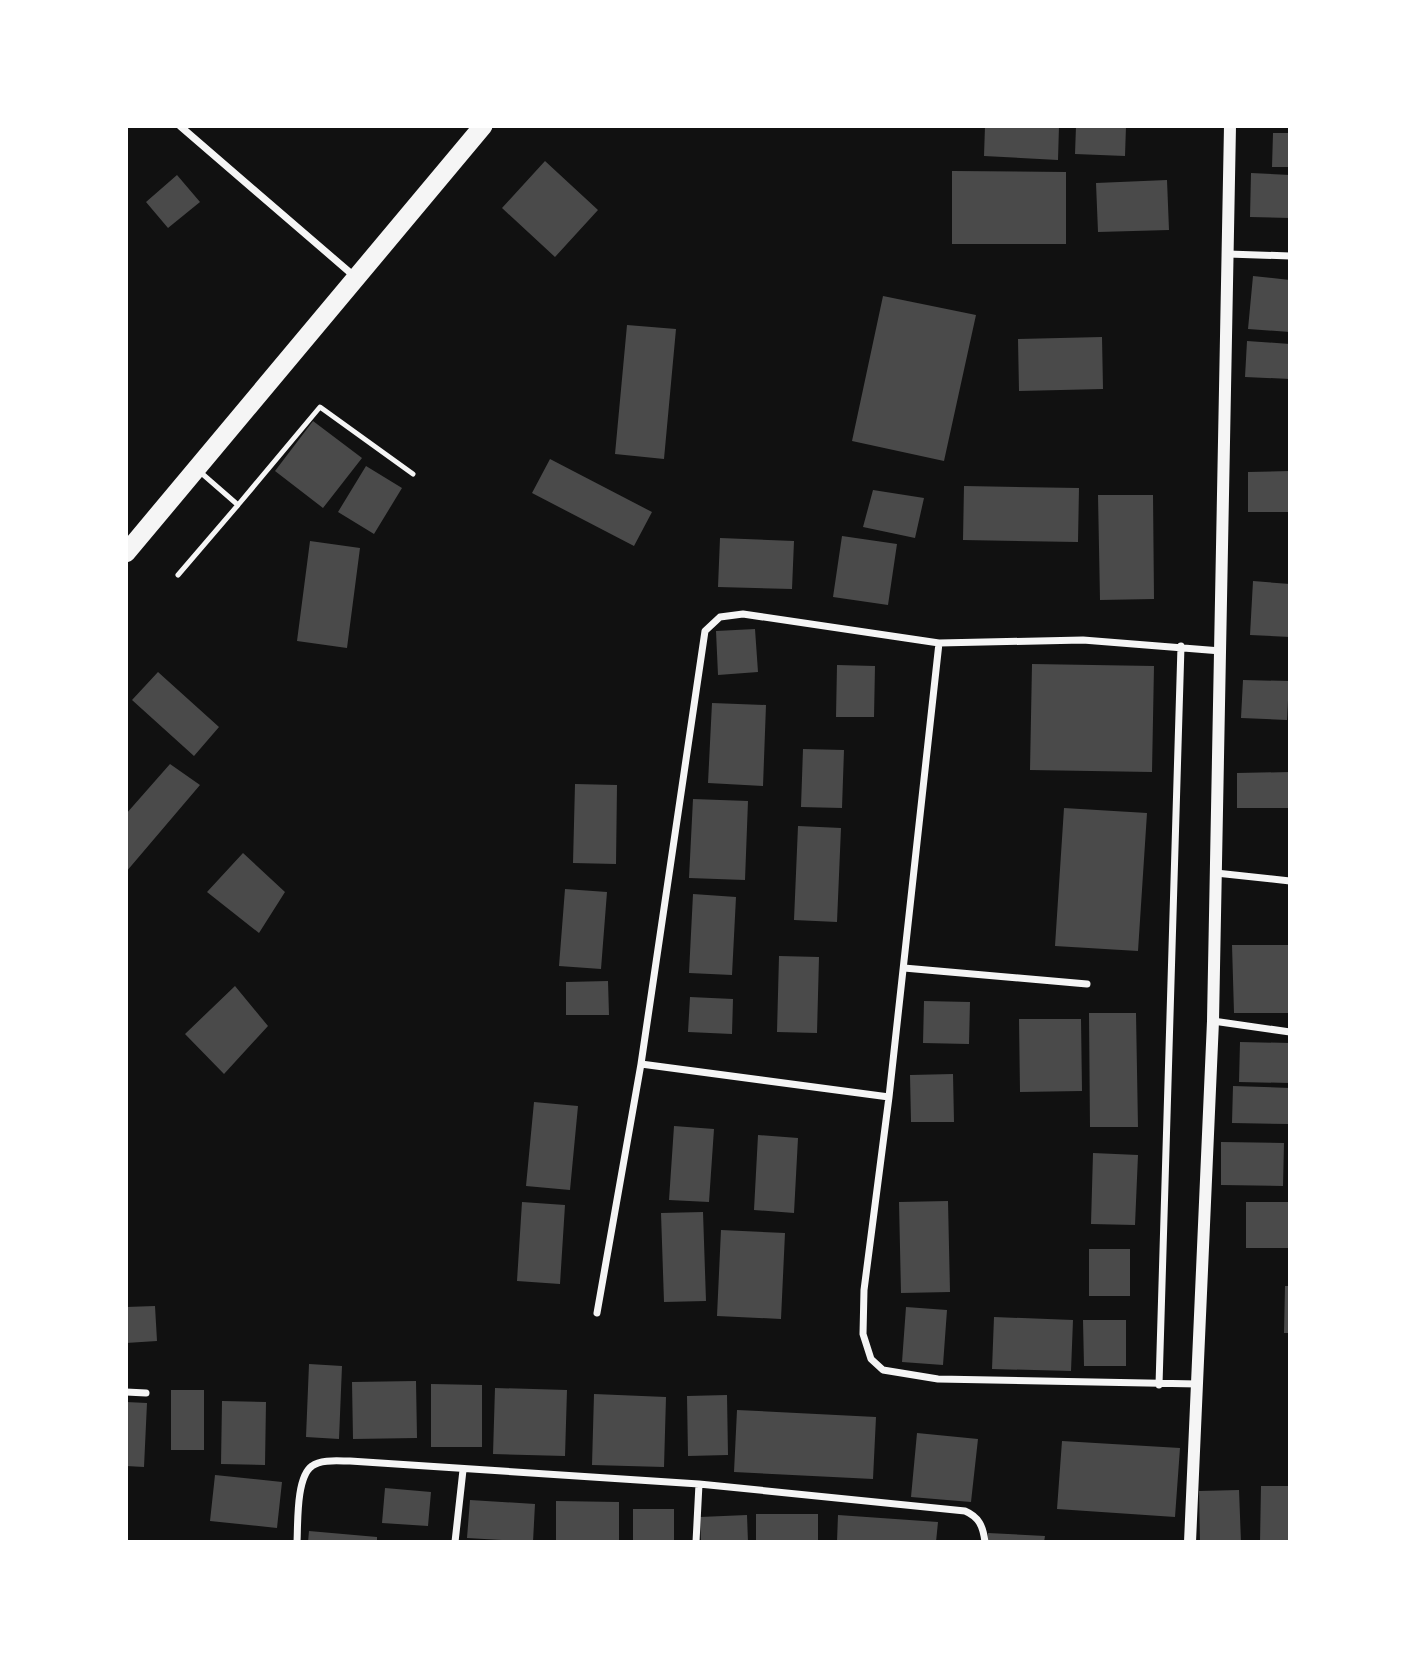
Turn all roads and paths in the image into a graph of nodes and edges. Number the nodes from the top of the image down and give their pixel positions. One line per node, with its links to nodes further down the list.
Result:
1 (180, 126): 6 (street)
2 (483, 126): 6 (highway)
3 (1230, 126): 4 (street)
4 (1228, 254): 5 (street); 14 (street)
5 (1290, 256)
6 (357, 279): 7 (highway)
7 (197, 469): 9 (lane); 10 (highway)
8 (413, 474): 9 (lane)
9 (238, 505): 11 (lane)
10 (126, 553)
11 (178, 575)
12 (939, 643): 13 (street); 17 (street); 21 (street)
13 (1181, 646): 14 (street); 25 (street)
14 (1221, 651): 15 (street)
15 (1216, 873): 16 (street); 19 (street)
16 (1290, 881)
17 (904, 968): 18 (street); 22 (street)
18 (1087, 984)
19 (1213, 1021): 20 (street); 24 (street)
20 (1290, 1032)
21 (640, 1065): 22 (street); 23 (street)
22 (889, 1097): 25 (street)
23 (597, 1313)
24 (1199, 1384): 25 (street); 34 (street)
25 (1159, 1385)
26 (126, 1392): 27 (street)
27 (146, 1393)
28 (463, 1470): 29 (street); 30 (street); 31 (street)
29 (699, 1484): 32 (street); 33 (street)
30 (297, 1542)
31 (455, 1542)
32 (696, 1542)
33 (985, 1542)
34 (1190, 1542)

